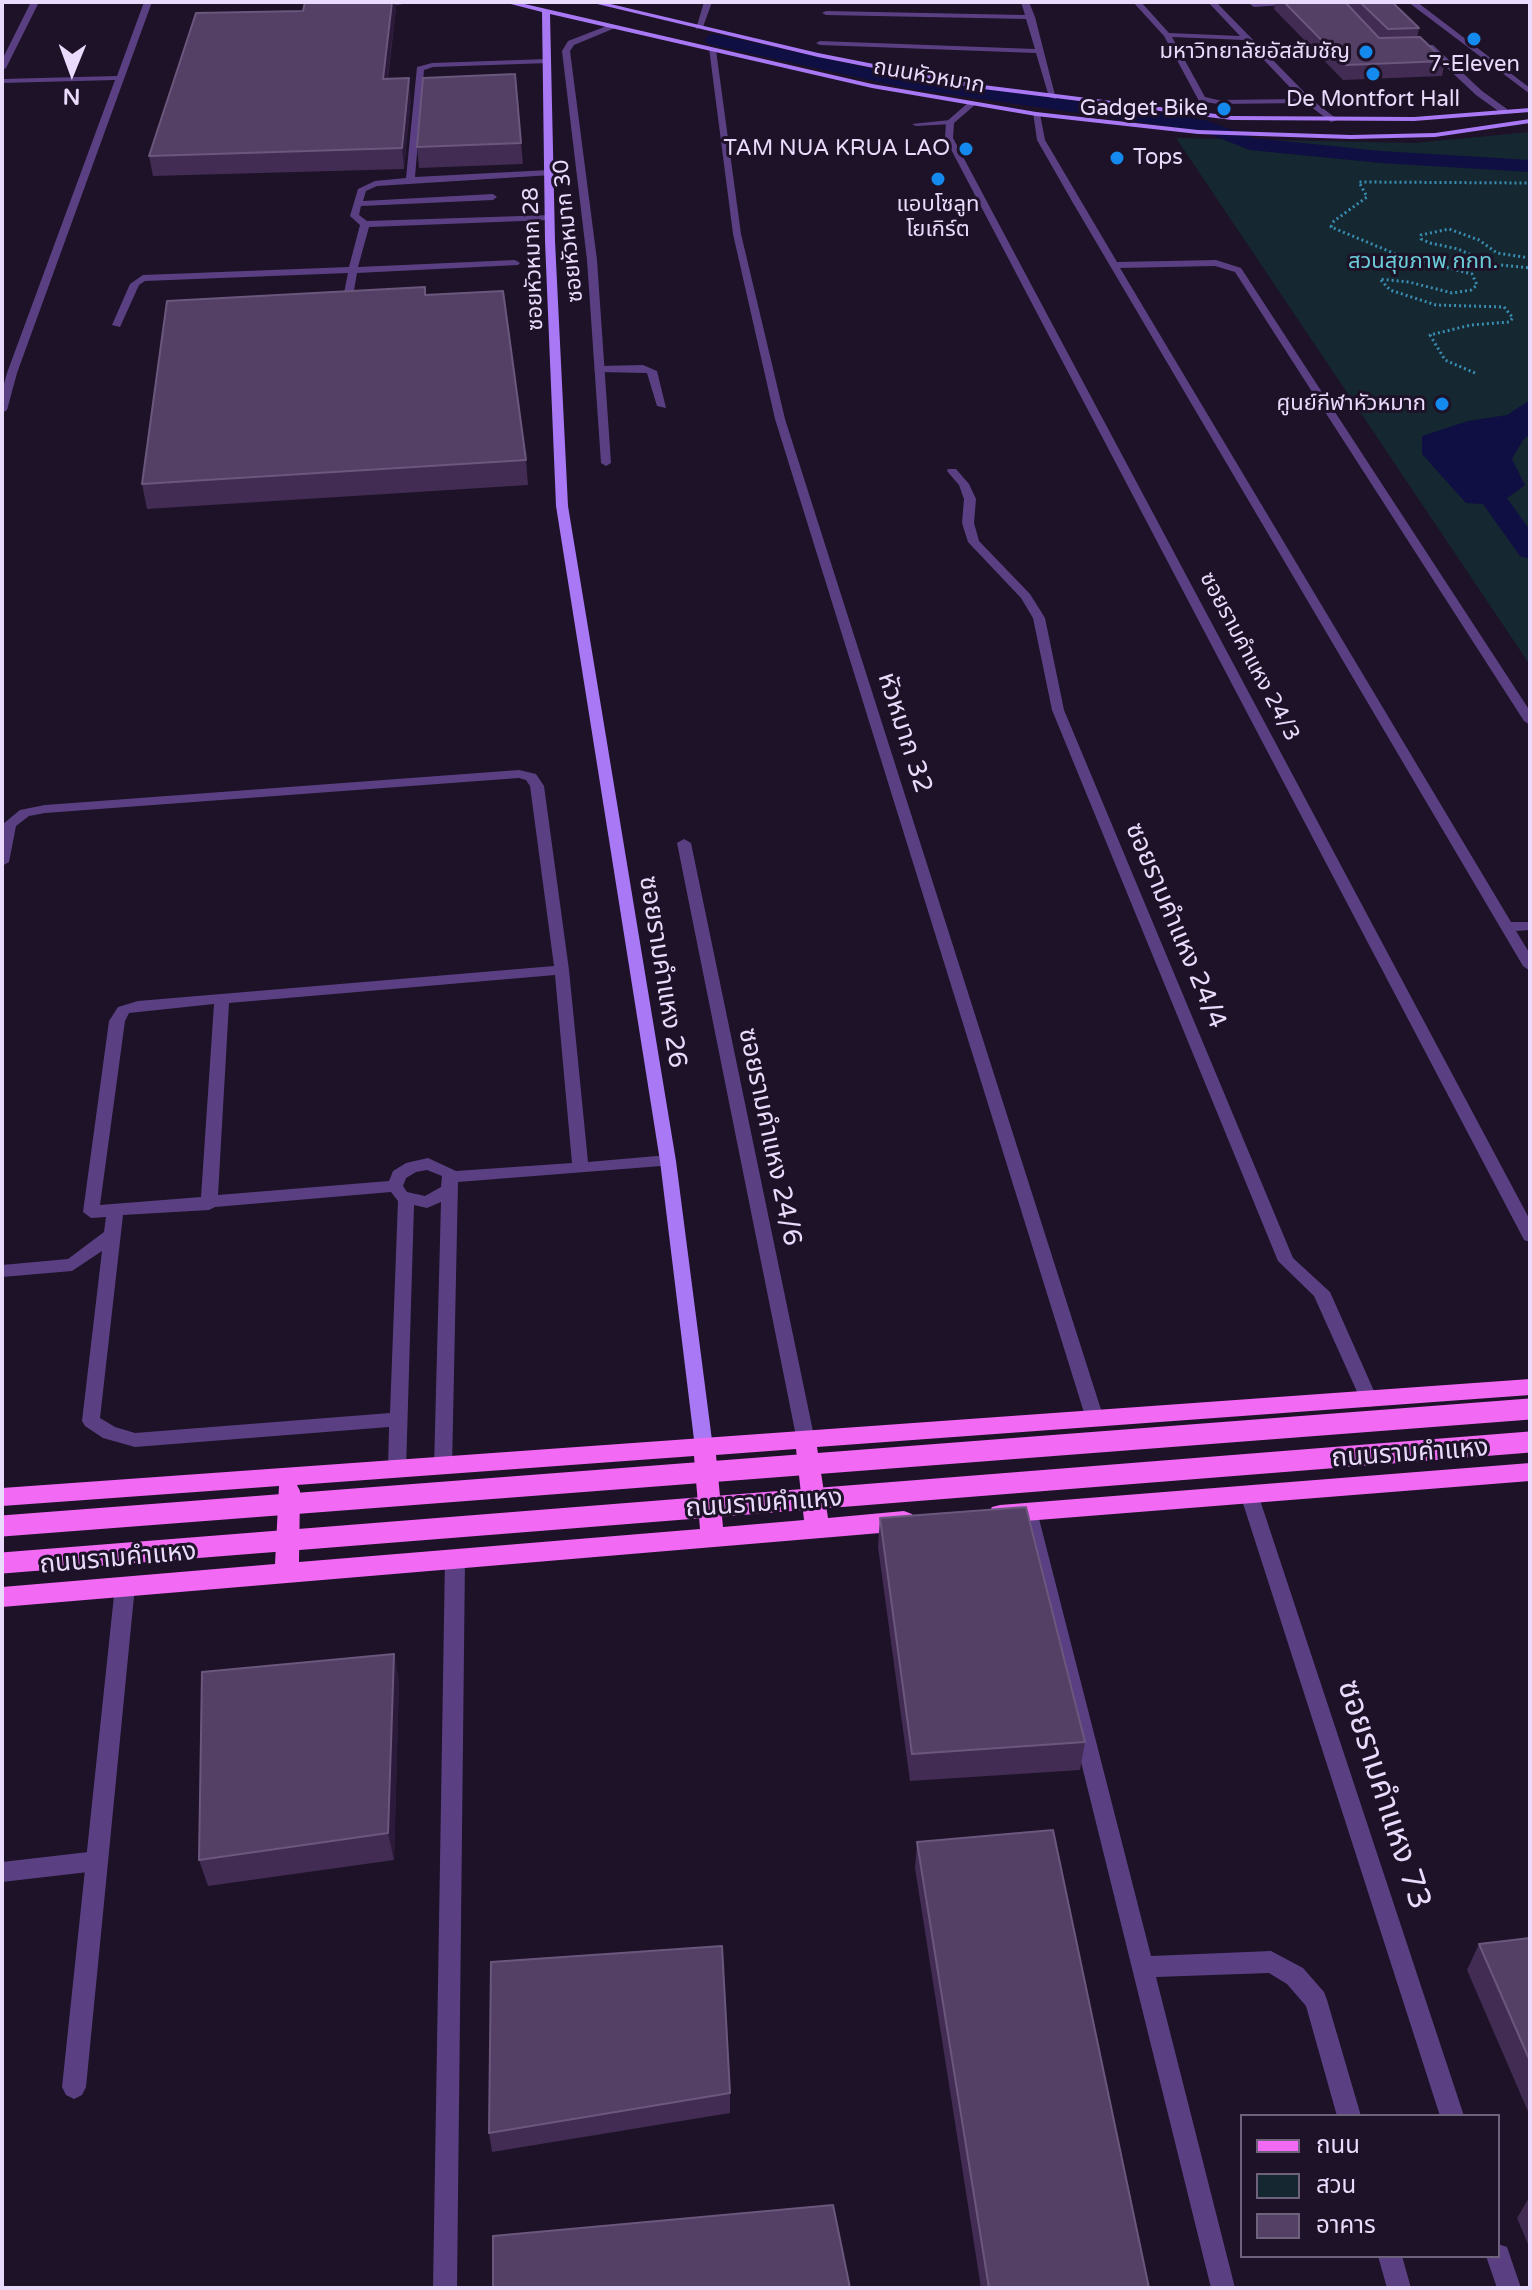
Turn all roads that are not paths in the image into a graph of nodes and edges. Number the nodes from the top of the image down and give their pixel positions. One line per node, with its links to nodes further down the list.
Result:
1 (35, 2): 31 (street)
2 (148, 2): 32 (street)
3 (418, 2): 13 (street)
4 (507, 2): 15 (main road, ถนนหัวหมาก)
5 (708, 2): 20 (street)
6 (828, 2): 16 (street)
7 (1025, 2): 17 (street)
8 (1137, 2): 21 (street)
9 (1212, 2): 22 (street)
10 (1251, 2): 11 (street)
11 (1323, 2)
12 (1412, 2): 34 (street)
13 (366, 5)
14 (585, 5): 18 (main road); 20 (main road, ถนนหัวหมาก)
15 (546, 11): 18 (main road, ถนนหัวหมาก); 30 (main road, ซอยหัวหมาก 28)
16 (826, 13): 17 (street); 24 (street)
17 (1031, 17): 28 (street)
18 (579, 19): 19 (main road, ถนนหัวหมาก)
19 (612, 26): 27 (main road, ถนนหัวหมาก); 61 (street, ซอยหัวหมาก 30)
20 (699, 27): 29 (main road, ถนนหัวหมาก)
21 (1167, 35): 22 (street); 36 (street)
22 (1244, 38): 36 (street)
23 (1420, 38): 25 (street)
24 (820, 43): 28 (street); 29 (street)
25 (1430, 47): 26 (street); 39 (street)
26 (1414, 48)
27 (712, 50): 37 (main road, ถนนหัวหมาก); 89 (street, หัวหมาก 32)
28 (1041, 51): 35 (street)
29 (818, 55): 35 (main road, ถนนหัวหมาก)
30 (547, 61): 48 (main road, ซอยหัวหมาก 28); 50 (street)
31 (2, 68)
32 (120, 78): 33 (street); 62 (street)
33 (2, 81)
34 (1530, 92)
35 (1053, 97): 41 (main road, ถนนหัวหมาก)
36 (1308, 101): 42 (street)
37 (972, 104): 40 (main road, ถนนหัวหมาก); 44 (street)
38 (1530, 110): 39 (main road, ถนนหัวหมาก)
39 (1504, 111): 42 (main road, ถนนหัวหมาก)
40 (1036, 114): 46 (main road, ถนนหัวหมาก); 57 (street)
41 (1253, 118): 42 (main road, ถนนหัวหมาก); 46 (main road)
42 (1334, 120): 47 (main road)
43 (1530, 121): 47 (main road, ถนนหัวหมาก)
44 (950, 122): 45 (street); 83 (street, ซอยรามคำแหง 24/3)
45 (916, 124)
46 (1250, 134): 47 (main road, ถนนหัวหมาก)
47 (1351, 137)
48 (549, 173): 49 (street); 53 (main road, ซอยหัวหมาก 28)
49 (493, 176): 50 (street); 51 (street)
50 (410, 180): 52 (street)
51 (493, 197): 52 (street); 54 (street)
52 (357, 204): 55 (street)
53 (549, 217): 54 (street); 67 (main road, ซอยหัวหมาก 28)
54 (492, 219): 55 (street)
55 (365, 224): 58 (street)
56 (515, 263): 58 (street)
57 (1114, 265): 68 (street); 72 (street)
58 (353, 270): 59 (street); 60 (street)
59 (346, 308)
60 (117, 325)
61 (599, 369): 63 (street); 65 (street, ซอยหัวหมาก 30)
62 (7, 373): 64 (street)
63 (662, 406)
64 (2, 410)
65 (606, 463)
66 (952, 471): 86 (street, ซอยรามคำแหง 24/4)
67 (562, 506): 76 (main road, ซอยรามคำแหง 26)
68 (1530, 721)
69 (684, 843): 90 (street, ซอยรามคำแหง 24/6)
70 (2, 862): 74 (street)
71 (1530, 926): 72 (street)
72 (1507, 927): 73 (street)
73 (1530, 966)
74 (562, 970): 75 (street); 77 (street)
75 (222, 999): 80 (street); 81 (street)
76 (668, 1161): 77 (street); 92 (main road, ซอยรามคำแหง 26)
77 (581, 1168): 78 (street)
78 (450, 1183): 79 (street); 79 (street); 93 (street)
79 (401, 1193): 80 (street); 88 (street)
80 (209, 1204): 81 (street)
81 (115, 1211): 82 (street)
82 (112, 1235): 84 (street); 88 (street)
83 (1530, 1236)
84 (2, 1271)
85 (1530, 1387): 86 (main road)
86 (1369, 1400): 89 (main road)
87 (1530, 1409): 102 (main road, ถนนรามคำแหง, bridge)
88 (399, 1419): 94 (street)
89 (1095, 1419): 90 (main road)
90 (806, 1441): 92 (main road); 103 (main road)
91 (1530, 1442): 106 (main road, ถนนรามคำแหง, bridge)
92 (704, 1448): 93 (main road); 104 (main road)
93 (443, 1467): 94 (main road)
94 (397, 1470): 96 (main road)
95 (1530, 1472): 97 (main road, ถนนรามคำแหง)
96 (288, 1479): 98 (main road); 107 (main road)
97 (1249, 1494): 99 (main road, ถนนรามคำแหง); 115 (street, ซอยรามคำแหง 73)
98 (2, 1497)
99 (1028, 1511): 100 (main road, ถนนรามคำแหง); 112 (street)
100 (983, 1515)
101 (923, 1520): 103 (main road, ถนนรามคำแหง)
102 (2, 1526)
103 (817, 1528): 104 (main road, ถนนรามคำแหง)
104 (712, 1536): 105 (main road, ถนนรามคำแหง)
105 (455, 1558): 107 (main road, ถนนรามคำแหง); 118 (street)
106 (2, 1563)
107 (287, 1572): 108 (main road, ถนนรามคำแหง)
108 (125, 1586): 109 (main road, ถนนรามคำแหง); 110 (street)
109 (2, 1597)
110 (97, 1861): 111 (street); 113 (street)
111 (2, 1872)
112 (1142, 1967): 114 (street); 119 (street)
113 (74, 2087)
114 (1348, 2114)
115 (1451, 2114)
116 (1391, 2258): 120 (street)
117 (1499, 2258): 121 (street)
118 (445, 2288)
119 (1223, 2288)
120 (1399, 2288)
121 (1509, 2288)

